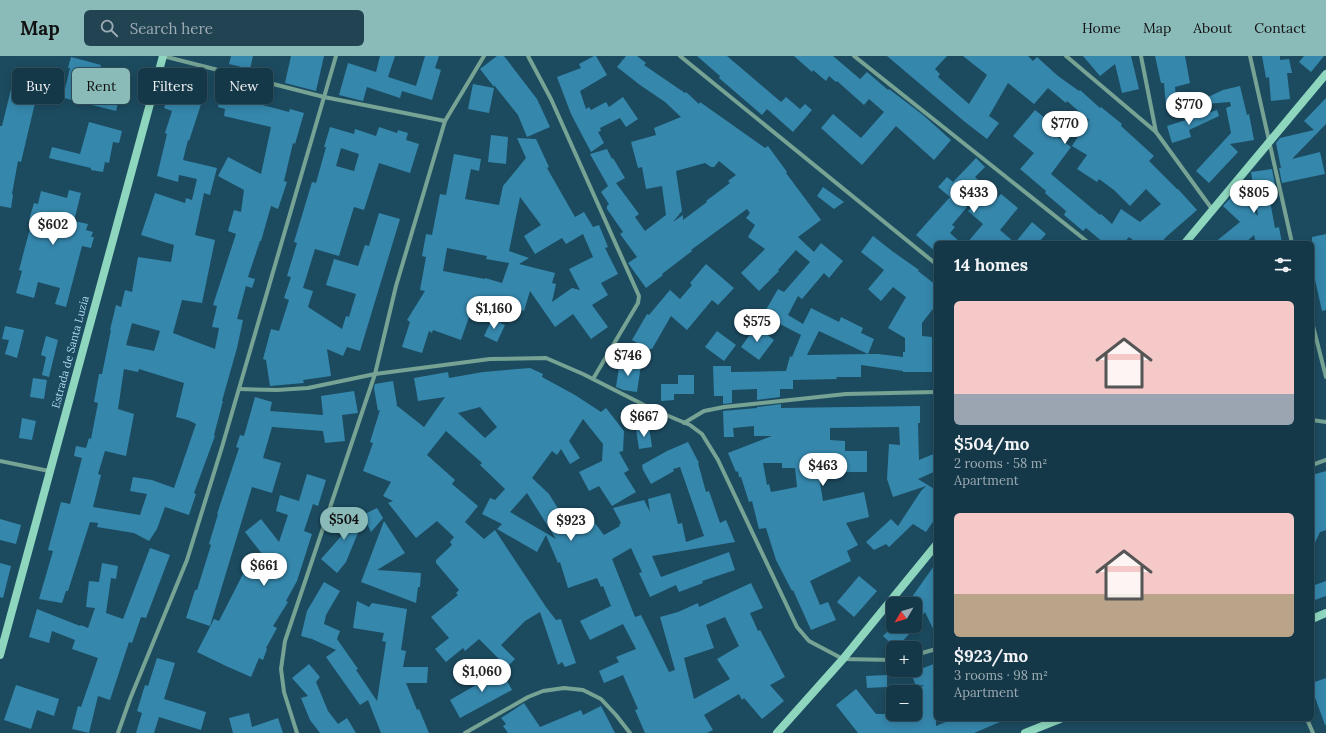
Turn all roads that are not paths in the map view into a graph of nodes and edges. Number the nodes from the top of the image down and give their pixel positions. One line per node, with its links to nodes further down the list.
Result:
1 (163, 56): 11 (street); 32 (street, Estrada de Santa Luzia)
2 (336, 56): 11 (street)
3 (484, 56): 12 (street)
4 (528, 56): 23 (street)
5 (680, 56): 19 (street)
6 (854, 56): 16 (street)
7 (1066, 56): 13 (street)
8 (1141, 56): 13 (street)
9 (1250, 56): 14 (street)
10 (1326, 74): 14 (street)
11 (324, 97): 12 (street); 24 (street)
12 (444, 122): 21 (street)
13 (1156, 132): 15 (street)
14 (1269, 143): 15 (street); 18 (street)
15 (1212, 209): 17 (street)
16 (1086, 241)
17 (1187, 241)
18 (1292, 241)
19 (934, 262)
20 (1314, 330): 22 (street)
21 (376, 374): 23 (street); 24 (street); 44 (street)
22 (1326, 377)
23 (593, 379): 27 (street)
24 (239, 389): 43 (street)
25 (934, 392): 27 (street)
26 (1314, 420): 28 (street)
27 (684, 422): 39 (street)
28 (1326, 422)
29 (1326, 460): 31 (street)
30 (0, 461): 32 (street)
31 (1314, 464)
32 (49, 471): 38 (street, Estrada de Santa Luzia)
33 (934, 547): 39 (street)
34 (1326, 613): 35 (street)
35 (1314, 618)
36 (934, 650): 37 (street)
37 (922, 653)
38 (0, 655)
39 (843, 659): 40 (street); 47 (street)
40 (886, 660)
41 (1055, 721): 48 (street)
42 (1308, 721): 49 (street)
43 (118, 733)
44 (297, 733)
45 (465, 733): 46 (street)
46 (630, 733)
47 (777, 733)
48 (1025, 733)
49 (1313, 733)

